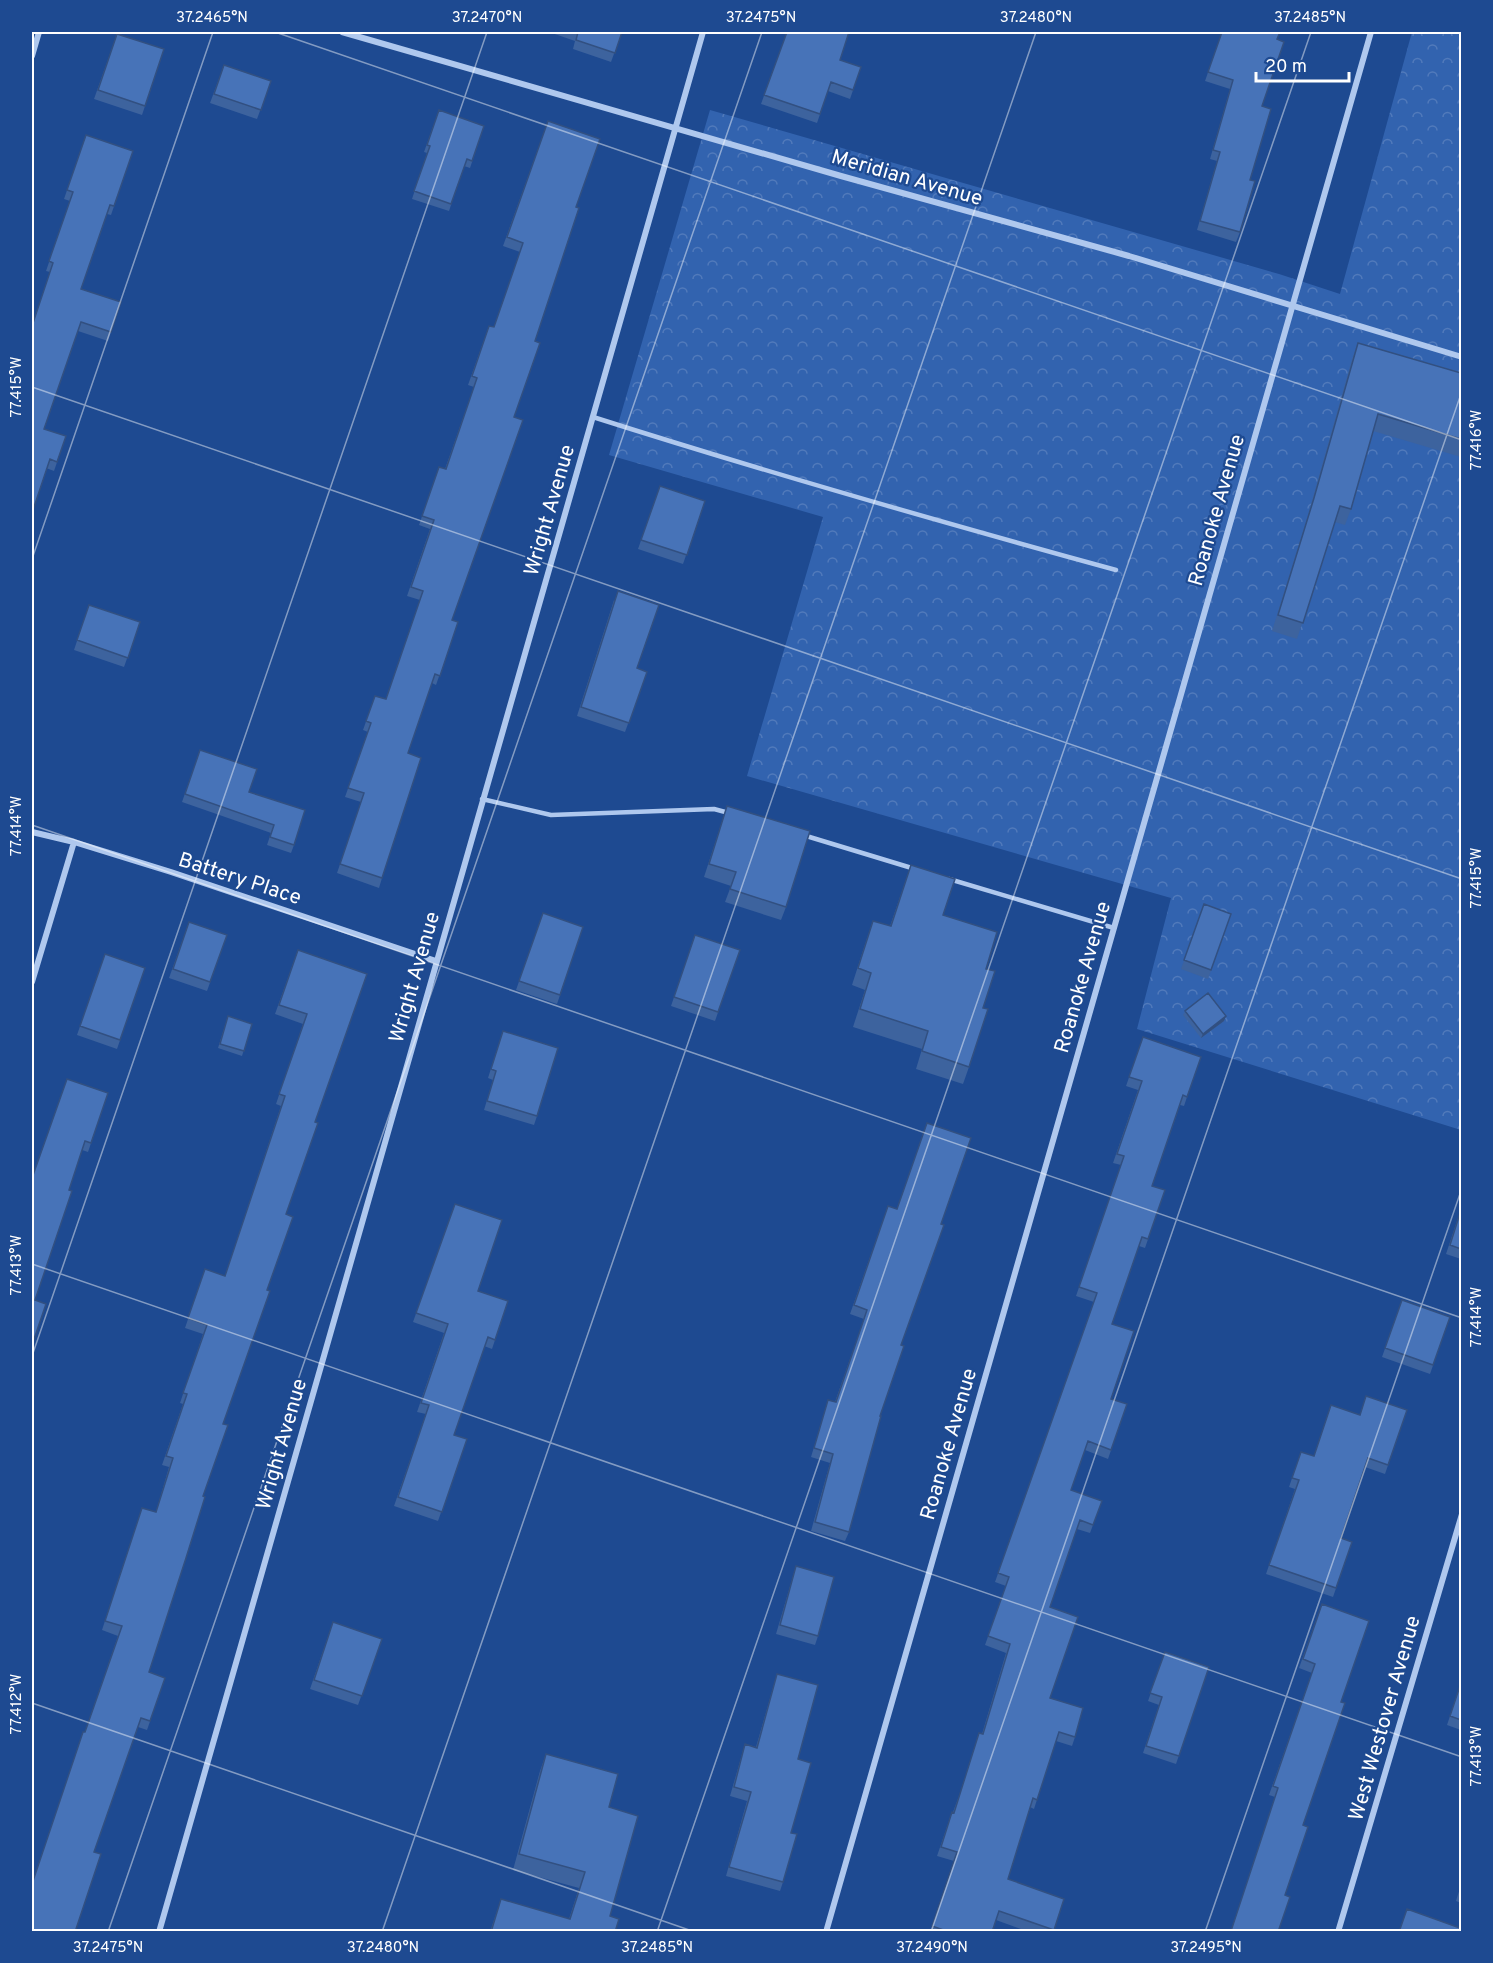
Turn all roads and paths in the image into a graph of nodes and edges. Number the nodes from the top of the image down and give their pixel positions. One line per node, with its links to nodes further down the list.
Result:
1 (39, 32): 5 (street)
2 (342, 32): 6 (street, Meridian Avenue)
3 (703, 32): 6 (street, Wright Avenue)
4 (1371, 32): 7 (street, Roanoke Avenue)
5 (32, 56)
6 (675, 128): 7 (street, Meridian Avenue); 9 (street, Wright Avenue)
7 (1292, 306): 8 (street, Meridian Avenue); 18 (street, Roanoke Avenue)
8 (1461, 357)
9 (593, 417): 10 (lane); 11 (street, Wright Avenue)
10 (1116, 570)
11 (482, 799): 12 (lane); 19 (street, Wright Avenue)
12 (737, 816)
13 (32, 832): 15 (street, Battery Place)
14 (794, 833): 16 (lane)
15 (74, 842): 19 (street, Battery Place); 20 (street)
16 (920, 870)
17 (942, 877): 18 (lane)
18 (1114, 928): 23 (street, Roanoke Avenue)
19 (436, 961): 22 (street, Wright Avenue)
20 (32, 982)
21 (1461, 1514): 24 (street, West Westover Avenue)
22 (159, 1932)
23 (826, 1932)
24 (1338, 1932)

